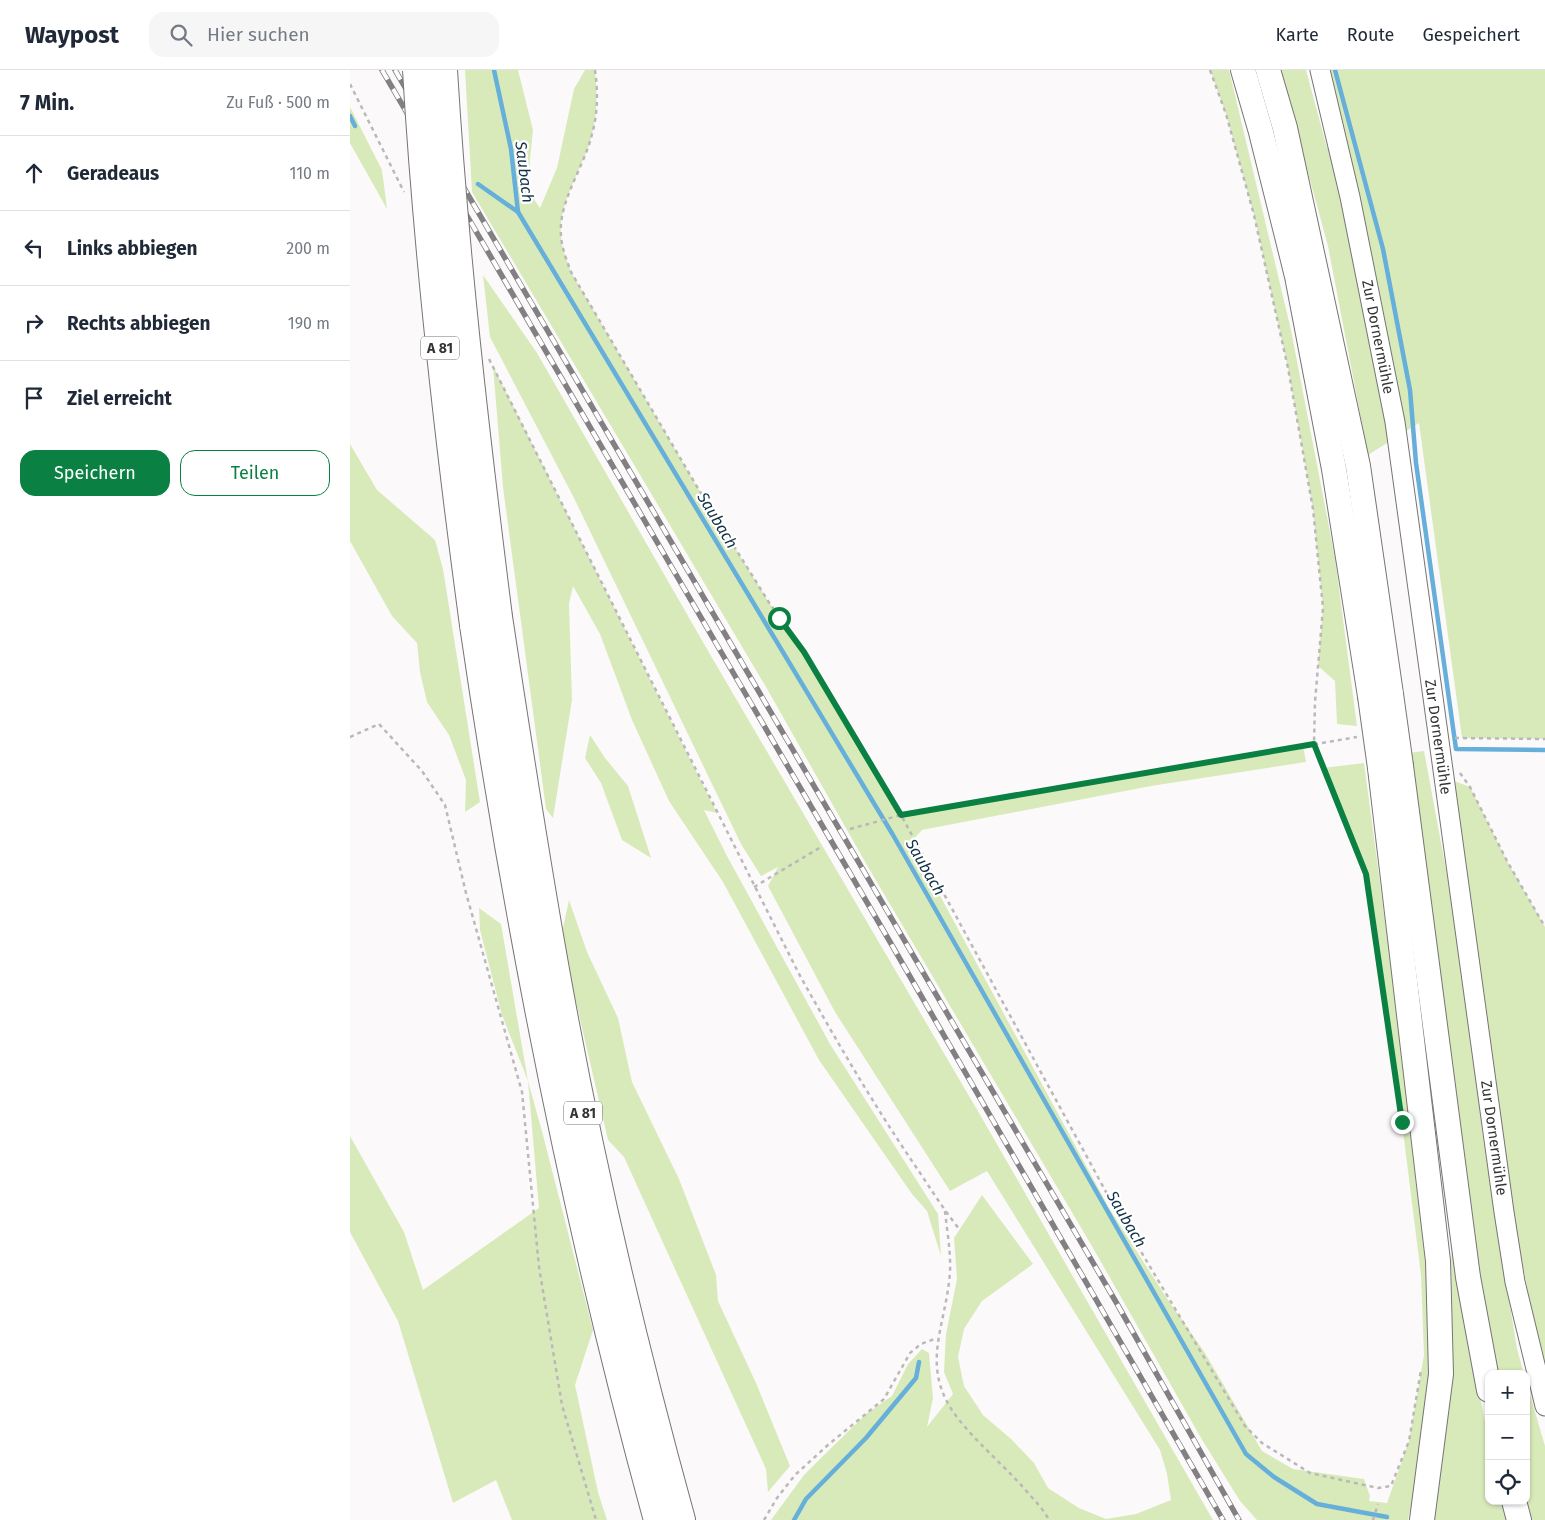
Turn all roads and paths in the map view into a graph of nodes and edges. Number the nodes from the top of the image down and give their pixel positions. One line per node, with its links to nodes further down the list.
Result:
1 (417, 70): 11 (highway, A 81, bridge)
2 (443, 70): 11 (highway, A 81, bridge)
3 (595, 70): 20 (path)
4 (1210, 70): 17 (path)
5 (1243, 70): 12 (main road)
6 (1268, 70): 12 (main road)
7 (1320, 70): 31 (street, Zur Dornermühle)
8 (350, 84): 9 (path)
9 (404, 192)
10 (489, 358): 23 (path)
11 (486, 621): 35 (highway, A 81); 36 (highway, A 81)
12 (1381, 695): 19 (main road, bridge)
13 (350, 737): 34 (path)
14 (1345, 738): 17 (path)
15 (1462, 738): 16 (path)
16 (1545, 739)
17 (1314, 744): 20 (path); 25 (path)
18 (1456, 766): 24 (path)
19 (1390, 767): 30 (main road); 40 (main road)
20 (901, 815): 21 (path); 29 (path)
21 (850, 828)
22 (821, 847): 23 (path)
23 (754, 887): 26 (path)
24 (1545, 927)
25 (1400, 1113)
26 (945, 1210): 27 (path); 28 (path)
27 (960, 1230)
28 (937, 1338): 37 (path); 38 (path)
29 (1422, 1365)
30 (1485, 1370)
31 (1545, 1406)
32 (1378, 1504): 39 (path)
33 (1515, 1505): 41 (main road)
34 (596, 1520)
35 (658, 1520)
36 (681, 1520)
37 (764, 1520)
38 (1049, 1520)
39 (1373, 1520)
40 (1422, 1520)
41 (1520, 1520)

